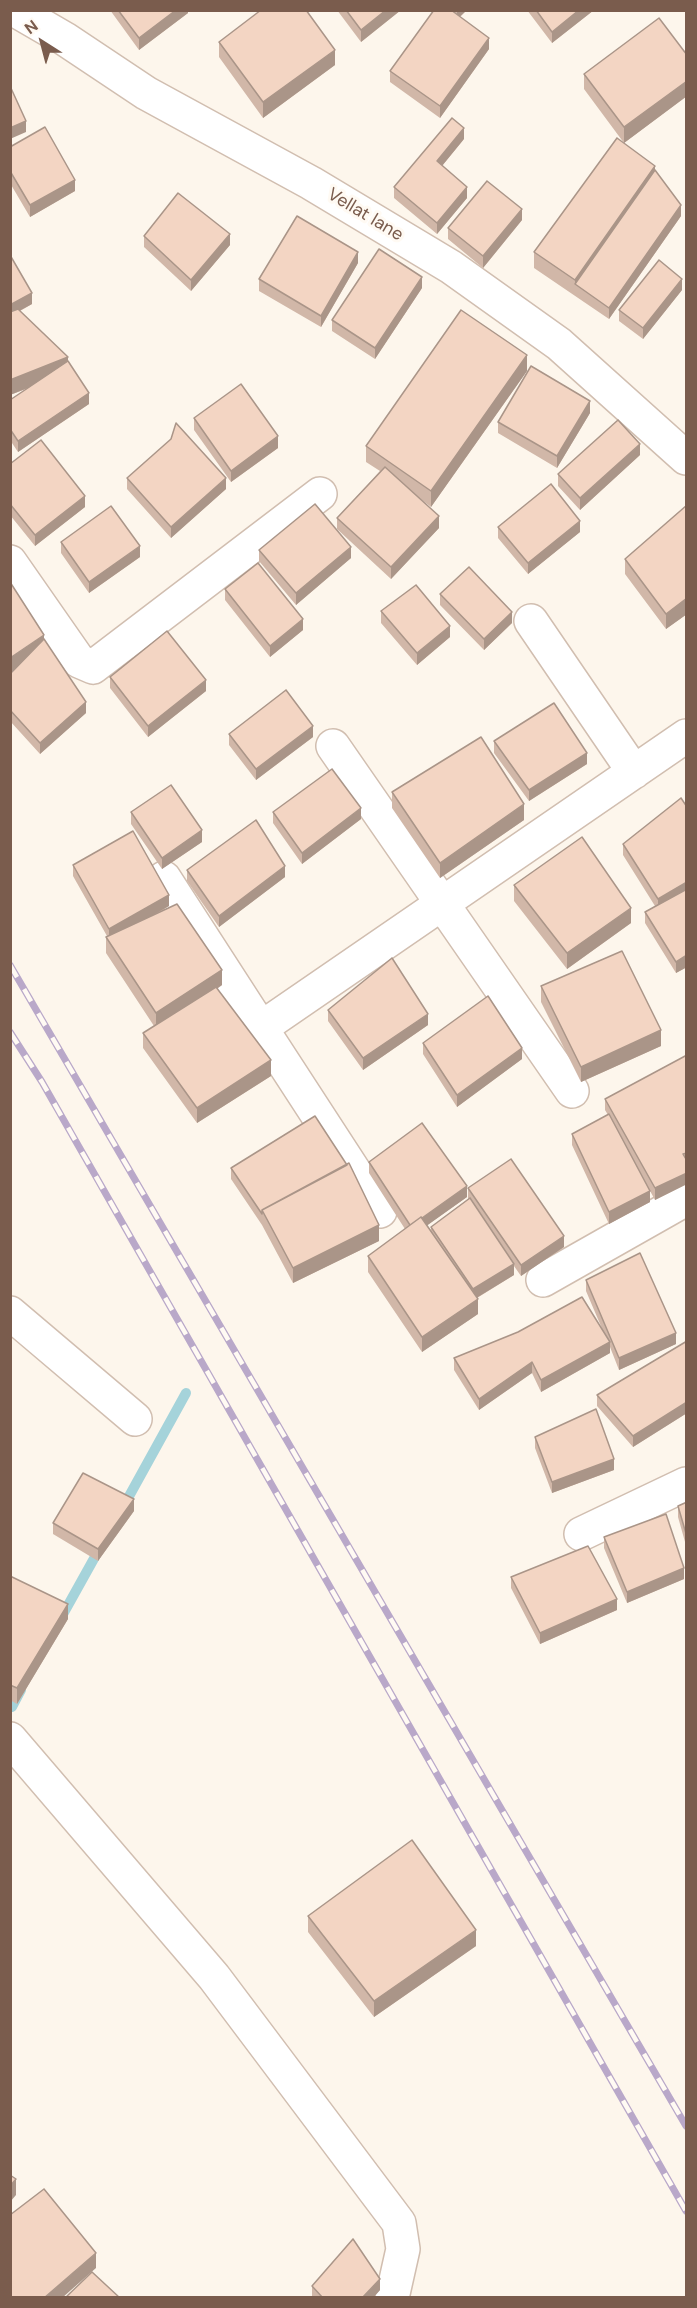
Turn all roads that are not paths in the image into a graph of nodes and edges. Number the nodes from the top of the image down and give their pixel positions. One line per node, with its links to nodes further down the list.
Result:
1 (15, 10): 2 (street, Vellat lane)
2 (687, 458)
3 (320, 494): 4 (street)
4 (10, 562)
5 (531, 621): 8 (street)
6 (684, 745): 8 (street)
7 (333, 746): 10 (street)
8 (634, 772): 10 (street)
9 (164, 878): 11 (street)
10 (441, 904): 11 (street); 12 (street)
11 (261, 1028): 14 (street)
12 (572, 1091)
13 (687, 1199): 15 (street)
14 (380, 1211)
15 (543, 1280)
16 (10, 1312): 17 (street)
17 (135, 1419)
18 (687, 1484): 19 (street)
19 (581, 1534)
20 (12, 1740): 21 (street)
21 (392, 2298)

